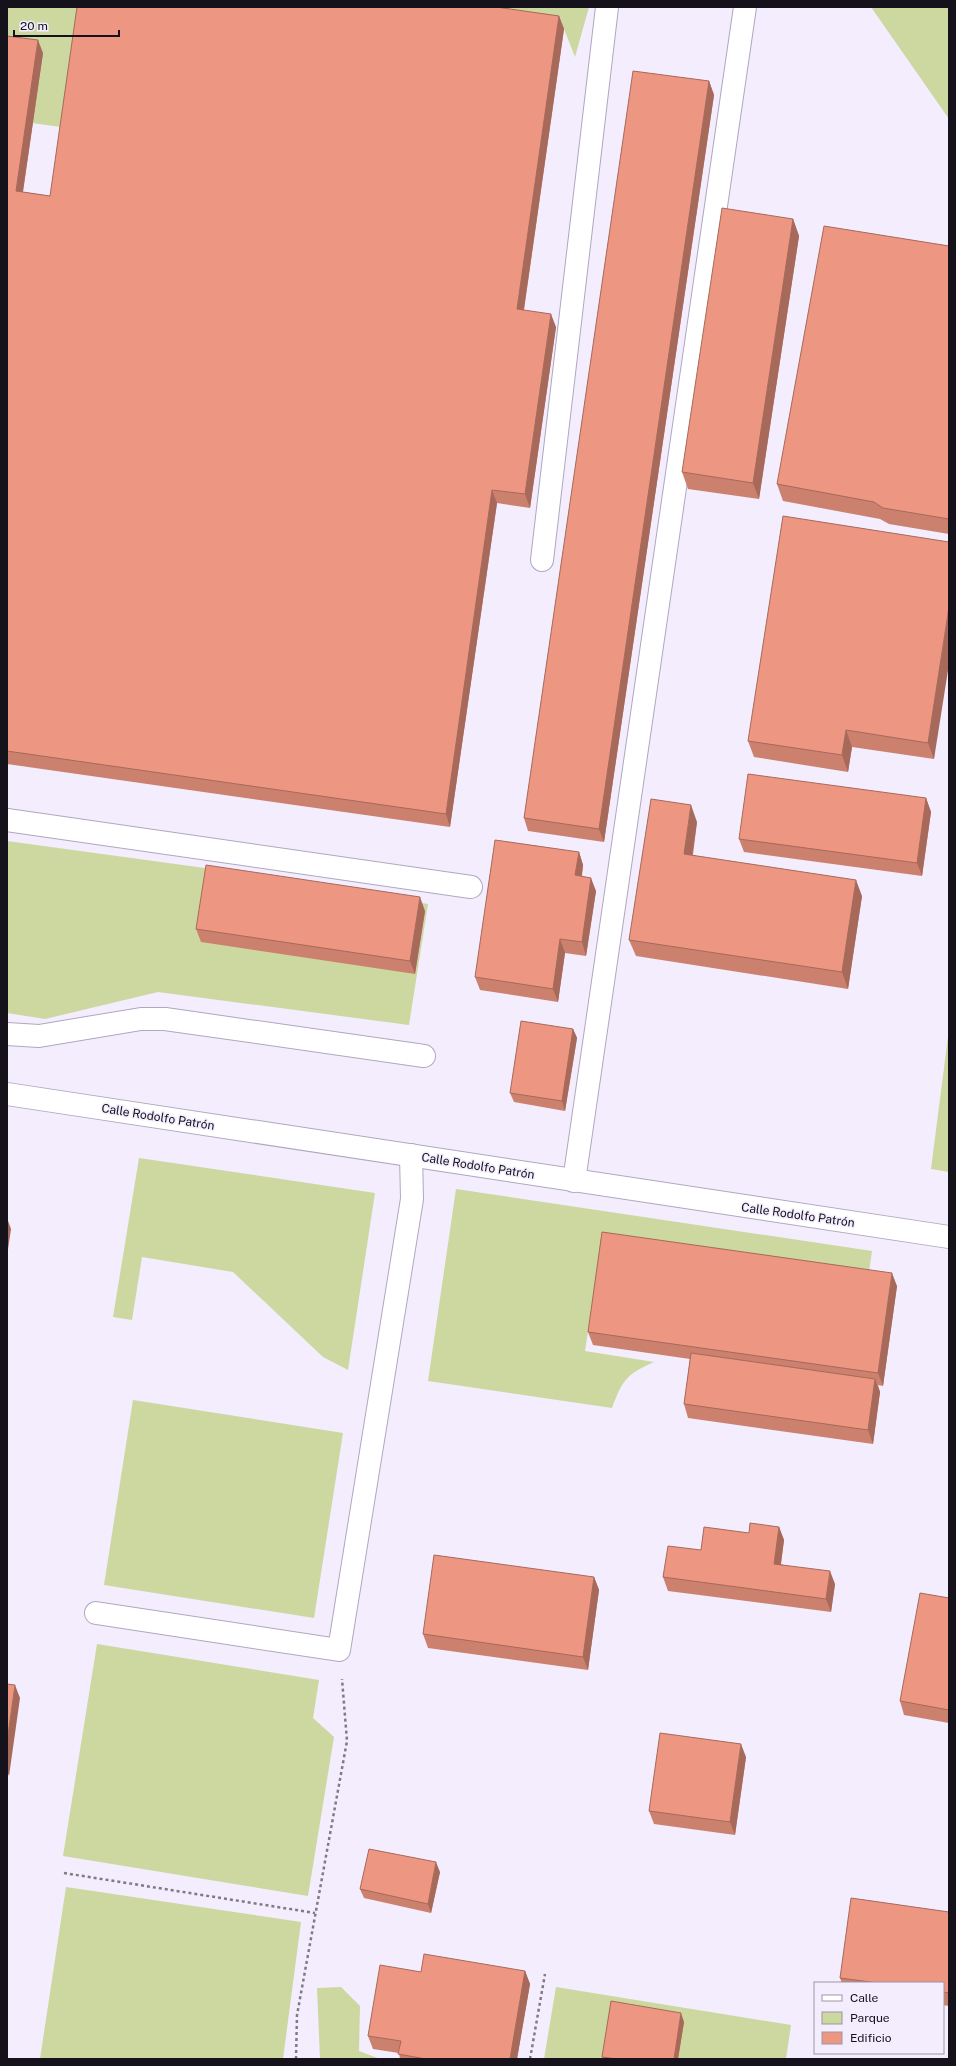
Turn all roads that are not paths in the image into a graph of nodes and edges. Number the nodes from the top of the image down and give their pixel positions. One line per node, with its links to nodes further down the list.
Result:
1 (607, 7): 3 (street)
2 (745, 7): 10 (street)
3 (542, 560)
4 (7, 820): 5 (street)
5 (471, 887)
6 (7, 1034): 7 (street)
7 (424, 1056)
8 (7, 1094): 9 (street, Calle Rodolfo Patrón)
9 (411, 1155): 10 (street, Calle Rodolfo Patrón); 12 (street)
10 (574, 1181): 11 (street, Calle Rodolfo Patrón)
11 (949, 1237)
12 (96, 1613)

